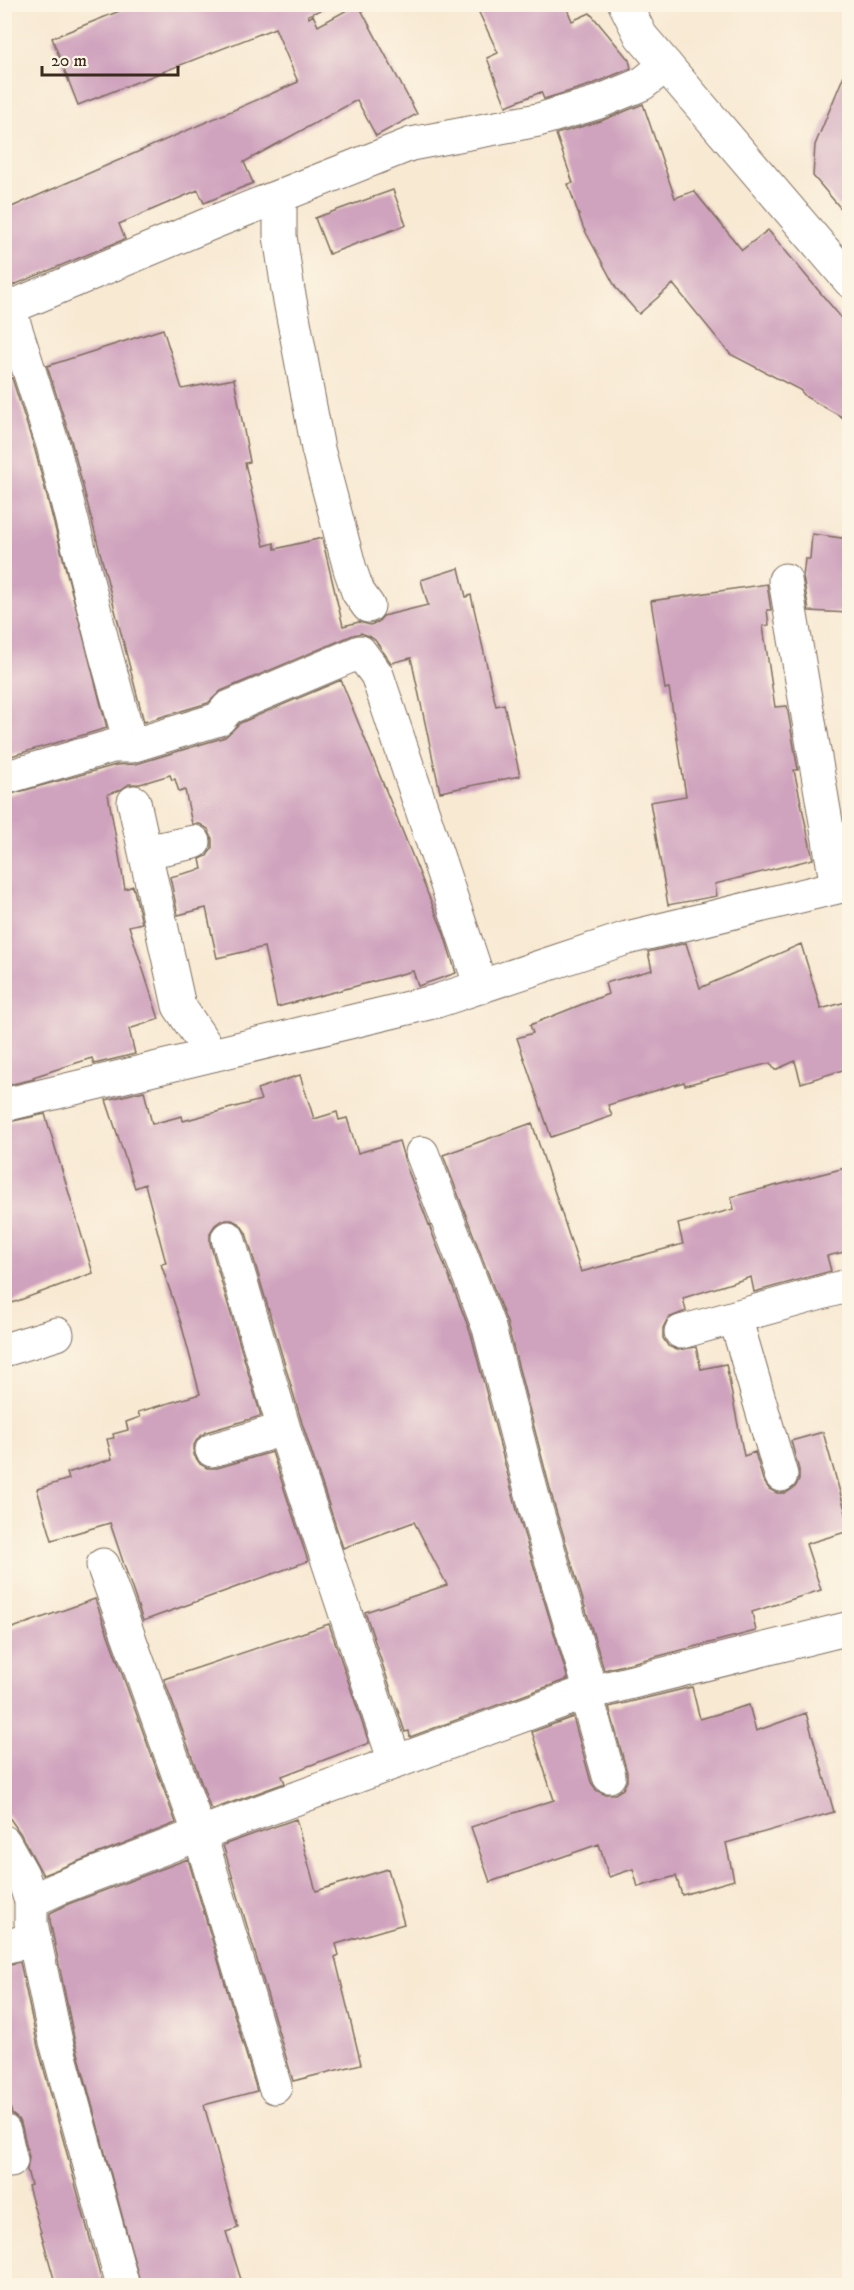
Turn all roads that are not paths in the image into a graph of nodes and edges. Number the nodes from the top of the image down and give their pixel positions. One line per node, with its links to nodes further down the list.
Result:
1 (625, 4): 2 (street)
2 (666, 65): 3 (street); 4 (street)
3 (280, 196): 5 (street); 7 (street)
4 (849, 282)
5 (7, 309): 8 (street)
6 (785, 580): 13 (street)
7 (368, 606)
8 (131, 746): 9 (street); 14 (street)
9 (4, 778)
10 (134, 802): 12 (street)
11 (194, 842): 12 (street)
12 (145, 852): 15 (street)
13 (843, 885): 14 (street)
14 (481, 987): 15 (street)
15 (212, 1055): 16 (street)
16 (4, 1105)
17 (422, 1153): 29 (street)
18 (228, 1238): 24 (street)
19 (849, 1285): 20 (street)
20 (735, 1317): 21 (street); 26 (street)
21 (681, 1332)
22 (57, 1334): 23 (street)
23 (4, 1350)
24 (284, 1429): 25 (street); 30 (street)
25 (212, 1450)
26 (781, 1475)
27 (103, 1565): 32 (street)
28 (849, 1628): 29 (street)
29 (589, 1693): 30 (street); 31 (street)
30 (395, 1762): 32 (street)
31 (609, 1776)
32 (200, 1835): 34 (street); 36 (street)
33 (4, 1842): 34 (street)
34 (31, 1901): 35 (street)
35 (19, 1943): 37 (street)
36 (275, 2088)
37 (123, 2286)

